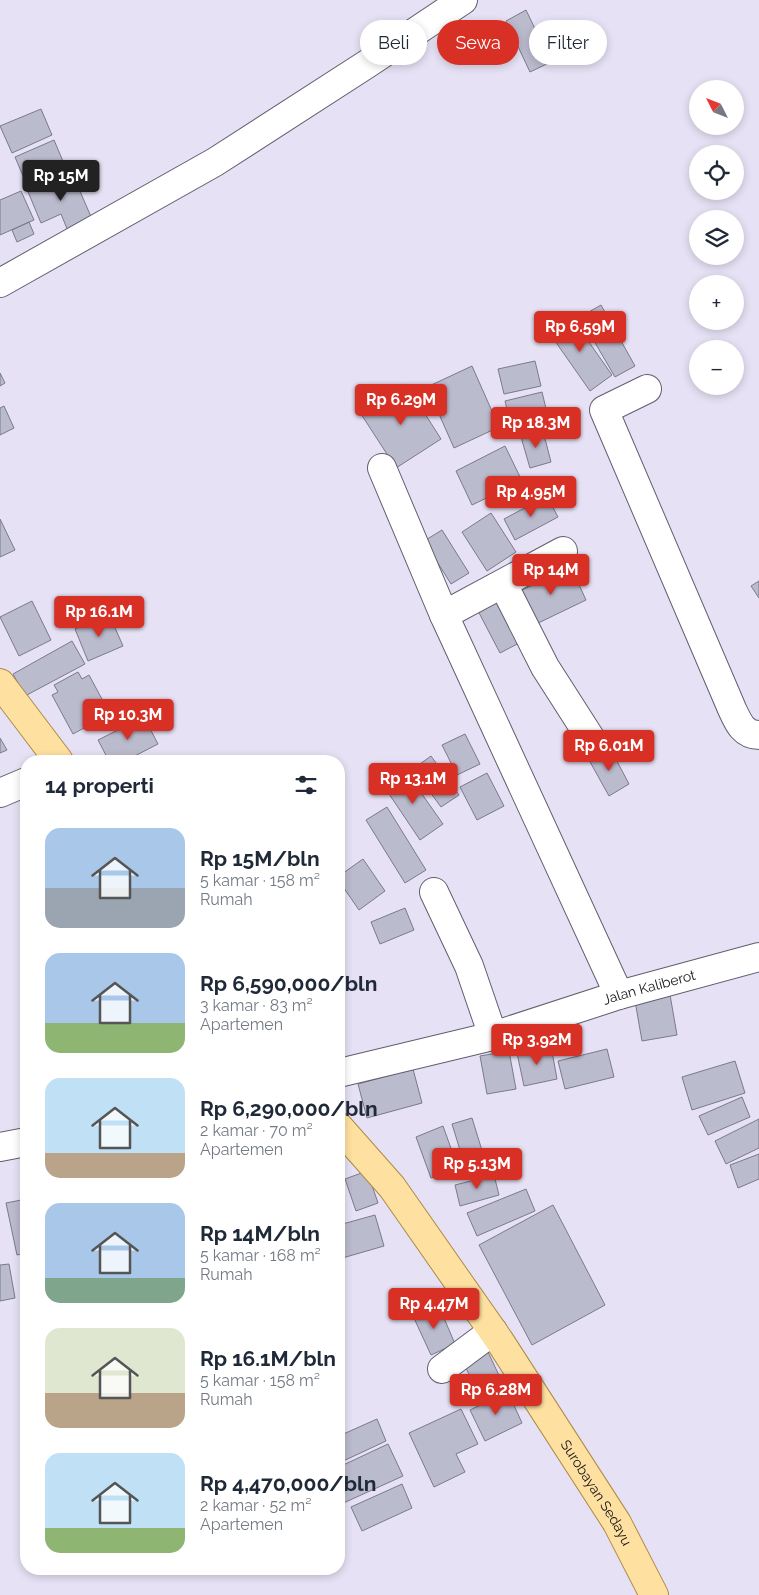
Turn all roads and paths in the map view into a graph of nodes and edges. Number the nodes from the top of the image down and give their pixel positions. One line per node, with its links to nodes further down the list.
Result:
1 (463, 0): 2 (street)
2 (0, 283)
3 (647, 388): 9 (street)
4 (382, 468): 7 (street)
5 (563, 552): 6 (street)
6 (503, 584): 7 (street); 10 (street)
7 (444, 615): 16 (street)
8 (0, 683): 11 (main road)
9 (759, 735)
10 (592, 742)
11 (54, 755)
12 (20, 785): 13 (street)
13 (0, 793)
14 (434, 892): 17 (street)
15 (759, 957): 16 (street, Jalan Kaliberot)
16 (619, 995): 17 (street, Jalan Kaliberot)
17 (493, 1036): 18 (street, Jalan Kaliberot)
18 (345, 1073)
19 (345, 1134): 22 (main road, Surobayan Sedayu)
20 (20, 1143): 21 (street)
21 (0, 1147)
22 (493, 1331): 23 (street); 24 (main road, Surobayan Sedayu)
23 (442, 1369)
24 (654, 1595)

